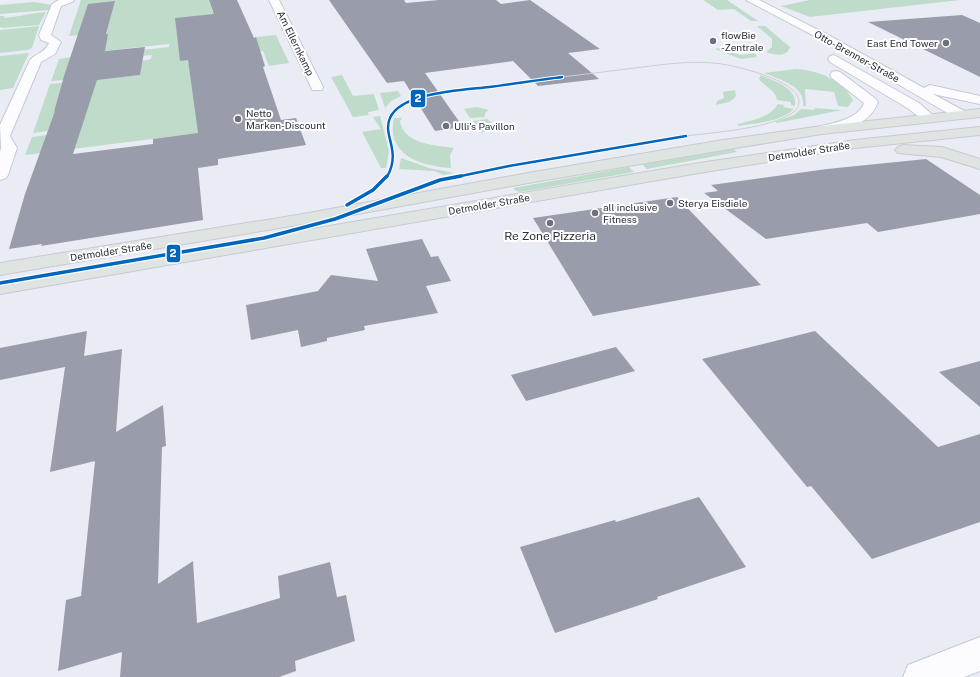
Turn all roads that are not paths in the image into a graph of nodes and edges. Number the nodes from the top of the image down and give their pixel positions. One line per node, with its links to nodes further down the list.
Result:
1 (69, 0): 15 (street)
2 (274, 0): 7 (street, Am Ellernkamp)
3 (746, 0): 5 (street, Otto-Brenner-Straße)
4 (751, 0): 6 (street, Otto-Brenner-Straße)
5 (800, 37)
6 (901, 80): 8 (street); 10 (street, Otto-Brenner-Straße)
7 (317, 87)
8 (980, 100)
9 (980, 113): 10 (main road, Detmolder Straße)
10 (961, 115): 11 (main road, Detmolder Straße); 13 (main road)
11 (929, 118): 12 (main road, Detmolder Straße); 12 (street, Otto-Brenner-Straße); 14 (main road)
12 (822, 130): 20 (main road, Detmolder Straße)
13 (980, 130): 14 (main road, Detmolder Straße)
14 (950, 134): 16 (main road); 18 (main road, Detmolder Straße)
15 (1, 136): 19 (street)
16 (980, 154)
17 (980, 164): 18 (main road)
18 (686, 170): 21 (main road, Detmolder Straße)
19 (0, 175)
20 (0, 270)
21 (0, 288)
22 (980, 654): 23 (street)
23 (920, 677)

